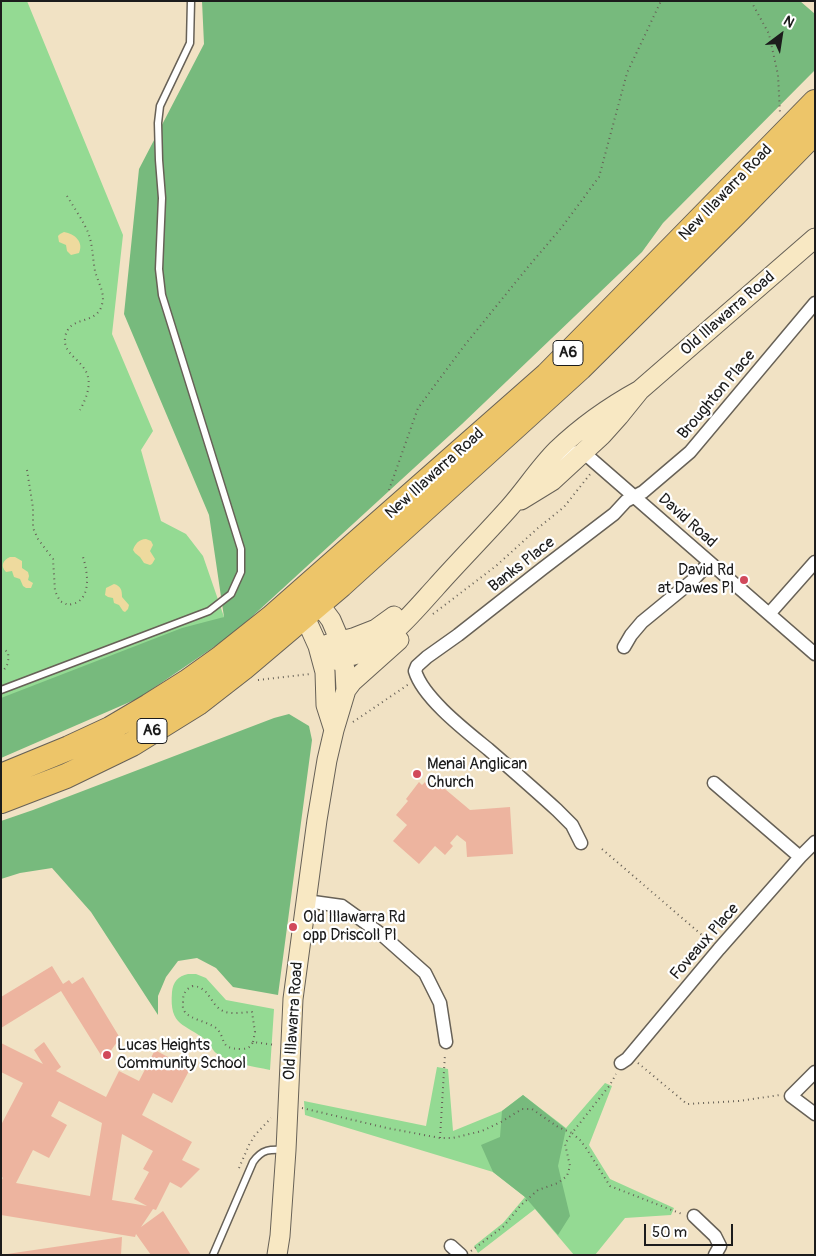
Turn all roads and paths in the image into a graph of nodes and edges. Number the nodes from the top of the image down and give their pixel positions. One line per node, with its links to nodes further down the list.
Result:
1 (191, 1): 32 (lane)
2 (661, 1): 17 (path)
3 (751, 1): 6 (path)
4 (815, 102): 6 (highway, New Illawarra Road / A6)
5 (815, 132): 22 (highway, New Illawarra Road / A6)
6 (780, 138): 22 (highway, New Illawarra Road / A6)
7 (67, 196): 12 (path)
8 (815, 238): 10 (street, Old Illawarra Road)
9 (815, 303): 16 (street, Broughton Place)
10 (640, 390): 11 (street, Old Illawarra Road); 13 (street, Old Illawarra Road)
11 (611, 406): 13 (street); 15 (street, Old Illawarra Road)
12 (80, 410)
13 (583, 452): 15 (street); 16 (street, David Road); 18 (street, Old Illawarra Road)
14 (27, 470): 19 (path)
15 (536, 474): 18 (street, Old Illawarra Road)
16 (635, 496): 21 (street, David Road); 31 (street, Banks Place)
17 (387, 498)
18 (510, 507): 23 (street, Old Illawarra Road)
19 (83, 557)
20 (815, 562): 24 (street)
21 (709, 563): 24 (street, David Road); 25 (street)
22 (305, 602): 27 (street, Old Illawarra Road); 28 (street); 36 (highway, New Illawarra Road / A6); 38 (highway, New Illawarra Road / A6)
23 (420, 605): 27 (street, Old Illawarra Road); 33 (street, Old Illawarra Road)
24 (769, 614): 29 (street, David Road)
25 (624, 647)
26 (1, 649): 30 (path)
27 (341, 649): 28 (street, Old Illawarra Road); 33 (street, Old Illawarra Road)
28 (320, 654): 35 (street)
29 (815, 654)
30 (1, 672)
31 (417, 678): 34 (path); 40 (street)
32 (1, 690)
33 (346, 690): 35 (street, Old Illawarra Road)
34 (352, 723)
35 (334, 730): 43 (street, Old Illawarra Road)
36 (1, 776)
37 (714, 783): 42 (street)
38 (1, 801)
39 (815, 842): 42 (street, Foveaux Place)
40 (581, 843)
41 (602, 849): 44 (path)
42 (800, 857): 48 (street, Foveaux Place)
43 (306, 900): 46 (street); 55 (street, Old Illawarra Road)
44 (710, 942)
45 (253, 1042): 45 (path); 47 (path)
46 (446, 1042): 54 (path)
47 (277, 1045)
48 (624, 1061): 50 (path); 53 (path)
49 (815, 1072): 50 (street)
50 (791, 1096): 52 (street)
51 (300, 1108): 54 (path)
52 (815, 1114)
53 (572, 1133): 54 (path); 56 (path); 61 (path)
54 (440, 1138)
55 (286, 1150): 58 (lane); 59 (street, Old Illawarra Road)
56 (694, 1216): 62 (street)
57 (451, 1246): 60 (street)
58 (213, 1255)
59 (277, 1255)
60 (461, 1255)
61 (466, 1255)
62 (715, 1255)

